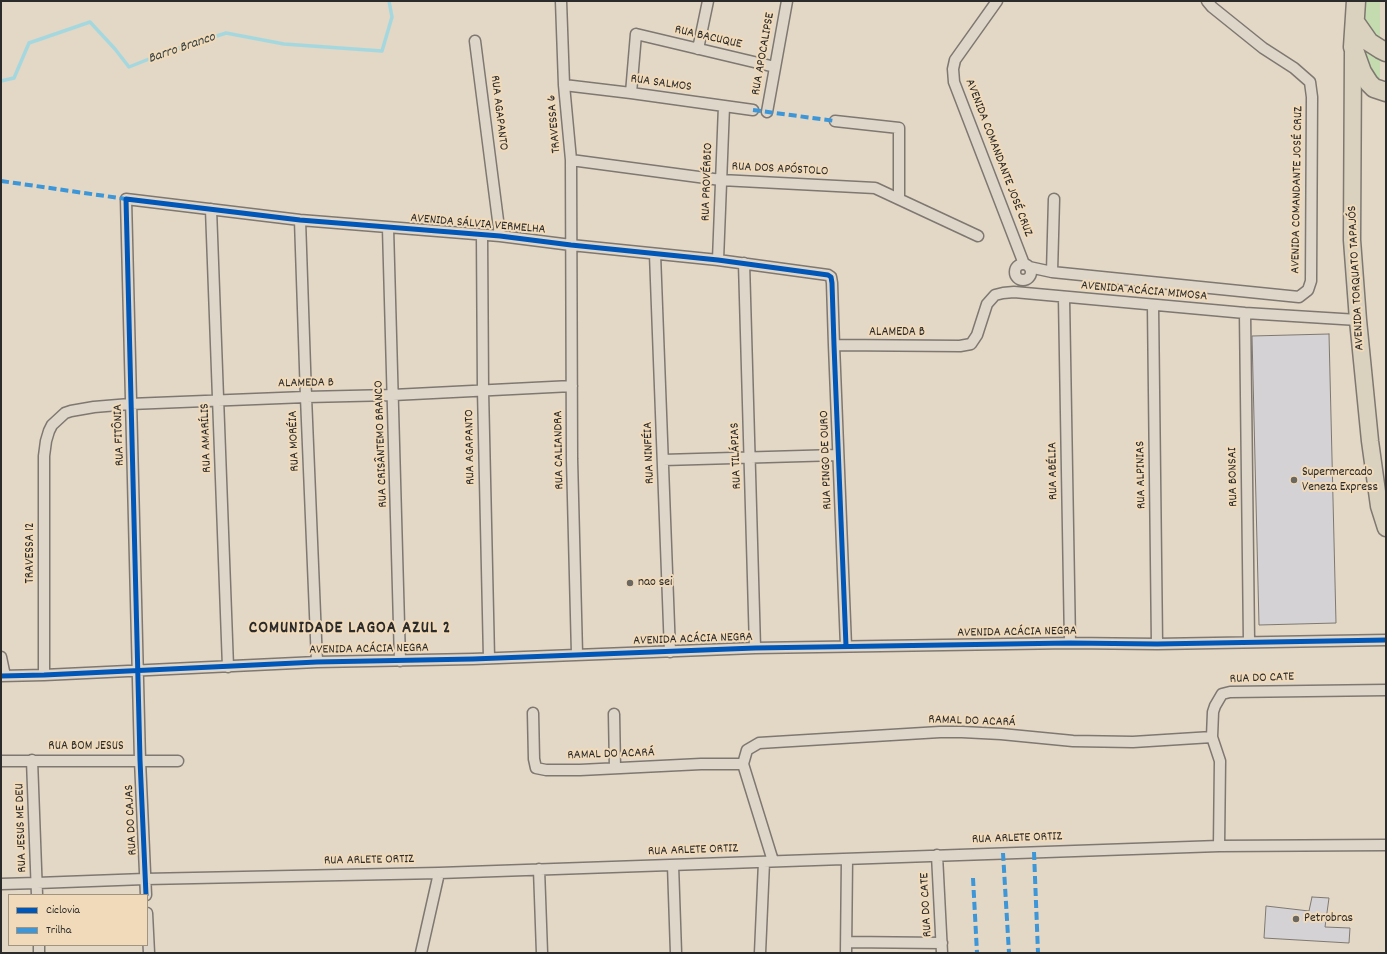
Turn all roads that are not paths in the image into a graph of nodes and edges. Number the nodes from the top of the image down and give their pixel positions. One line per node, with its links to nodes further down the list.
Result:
1 (561, 1): 13 (street, TRAVESSA 6)
2 (708, 1): 9 (street)
3 (787, 1): 12 (street, RUA APOCALIPSE)
4 (997, 1): 35 (street, AVENIDA COMANDANTE JOSÉ CRUZ)
5 (1207, 1): 35 (street, AVENIDA COMANDANTE JOSÉ CRUZ)
6 (1356, 1): 7 (highway, AVENIDA TORQUATO TAPAJÓS)
7 (1355, 22): 10 (highway, AVENIDA TORQUATO TAPAJÓS); 11 (highway)
8 (476, 41): 29 (street, RUA AGAPANTO)
9 (698, 48): 12 (street, RUA BACUQUE); 15 (street, RUA BACUQUE)
10 (1353, 48): 14 (highway); 40 (main road, AVENIDA TORQUATO TAPAJÓS)
11 (1386, 52)
12 (775, 67): 18 (street, RUA APOCALIPSE)
13 (564, 85): 15 (street, RUA SALMOS); 20 (street, TRAVESSA 6)
14 (1386, 92)
15 (631, 93): 16 (street, RUA SALMOS)
16 (724, 106): 17 (street, RUA SALMOS); 21 (street, RUA PROVÉRBIO)
17 (753, 110)
18 (767, 112)
19 (835, 121): 22 (street)
20 (571, 160): 21 (street, RUA DOS APÓSTOLO); 31 (street, TRAVESSA 6)
21 (721, 180): 22 (street, RUA DOS APÓSTOLO); 33 (street, RUA PROVÉRBIO)
22 (899, 198): 30 (street, RUA DOS APÓSTOLO)
23 (126, 199): 25 (street, AVENIDA SÁLVIA VERMELHA); 48 (street, RUA FITÔNIA)
24 (1054, 199): 35 (street)
25 (211, 209): 26 (street, AVENIDA SÁLVIA VERMELHA); 47 (street, RUA AMARÍLIS)
26 (300, 220): 27 (street, AVENIDA SÁLVIA VERMELHA); 46 (street, RUA MORÉIA)
27 (388, 228): 28 (street, AVENIDA SÁLVIA VERMELHA); 45 (street, RUA CRISÂNTEMO BRANCO)
28 (482, 235): 29 (street, AVENIDA SÁLVIA VERMELHA); 44 (street, RUA AGAPANTO)
29 (500, 236): 31 (street, AVENIDA SÁLVIA VERMELHA)
30 (978, 236)
31 (571, 245): 32 (street, AVENIDA SÁLVIA VERMELHA); 43 (street, RUA CALIANDRA)
32 (656, 254): 33 (street, AVENIDA SÁLVIA VERMELHA); 52 (street, RUA NINFÉIA)
33 (718, 260): 34 (street, AVENIDA SÁLVIA VERMELHA)
34 (744, 264): 36 (street, AVENIDA SÁLVIA VERMELHA); 51 (street, RUA TILÁPIAS)
35 (1052, 272)
36 (828, 275): 41 (street, RUA PINGO DE OURO)
37 (1064, 298): 38 (street, AVENIDA ACÁCIA MIMOSA); 42 (street, AVENIDA ACÁCIA MIMOSA); 56 (street, RUA ABÉLIA)
38 (1153, 306): 39 (street, AVENIDA ACÁCIA MIMOSA); 57 (street, RUA ALPINIAS)
39 (1245, 313): 40 (street, AVENIDA ACÁCIA MIMOSA); 55 (street, RUA BONSAI)
40 (1358, 320): 53 (main road, AVENIDA TORQUATO TAPAJÓS)
41 (834, 345): 42 (street, ALAMEDA B); 50 (street, RUA PINGO DE OURO)
42 (960, 346)
43 (572, 386): 44 (street, ALAMEDA B); 61 (street, RUA CALIANDRA)
44 (483, 390): 45 (street, ALAMEDA B); 63 (street, RUA AGAPANTO)
45 (393, 395): 46 (street, ALAMEDA B); 64 (street, RUA CRISÂNTEMO BRANCO)
46 (306, 397): 47 (street, ALAMEDA B); 65 (street, RUA MORÉIA)
47 (219, 400): 48 (street, ALAMEDA B); 66 (street, RUA AMARÍLIS)
48 (130, 404): 49 (street, ALAMEDA B); 67 (street, RUA FITÔNIA)
49 (49, 431): 68 (street, TRAVESSA 12)
50 (838, 455): 51 (street); 58 (street, RUA PINGO DE OURO)
51 (750, 457): 52 (street); 59 (street, RUA TILÁPIAS)
52 (664, 460): 60 (street, RUA NINFÉIA)
53 (1386, 528)
54 (1386, 640): 55 (street, AVENIDA ACÁCIA NEGRA)
55 (1249, 642): 57 (street, AVENIDA ACÁCIA NEGRA)
56 (1070, 643): 57 (street, AVENIDA ACÁCIA NEGRA); 58 (street, AVENIDA ACÁCIA NEGRA)
57 (1157, 644)
58 (846, 646): 59 (street, AVENIDA ACÁCIA NEGRA)
59 (755, 648): 60 (street, AVENIDA ACÁCIA NEGRA)
60 (670, 652): 61 (street, AVENIDA ACÁCIA NEGRA)
61 (577, 654): 63 (street, AVENIDA ACÁCIA NEGRA)
62 (1, 657): 69 (street)
63 (489, 658): 64 (street, AVENIDA ACÁCIA NEGRA)
64 (400, 661): 65 (street, AVENIDA ACÁCIA NEGRA)
65 (317, 662): 66 (street, AVENIDA ACÁCIA NEGRA)
66 (228, 667): 67 (street, AVENIDA ACÁCIA NEGRA)
67 (138, 670): 68 (street, AVENIDA ACÁCIA NEGRA); 75 (street, RUA FITÔNIA)
68 (44, 675): 69 (street, AVENIDA ACÁCIA NEGRA)
69 (3, 676)
70 (1386, 690): 73 (street, RUA DO CATE)
71 (533, 713): 79 (street, RAMAL DO ACARÁ)
72 (614, 714): 79 (street)
73 (1212, 737): 78 (street, RAMAL DO ACARÁ); 81 (street, RUA DO CATE)
74 (32, 760): 75 (street, RUA BOM JESUS); 76 (street); 89 (street, RUA JESUS ME DEU)
75 (140, 760): 77 (street); 88 (street, RUA DO CAJAS)
76 (1, 761)
77 (178, 761)
78 (743, 764): 79 (street, RAMAL DO ACARÁ); 84 (street)
79 (615, 768)
80 (1386, 844): 81 (street, RUA ARLETE ORTIZ)
81 (1219, 846): 82 (street, RUA ARLETE ORTIZ)
82 (937, 855): 83 (street, RUA ARLETE ORTIZ); 95 (street, RUA DO CATE)
83 (847, 859): 84 (street, RUA ARLETE ORTIZ); 94 (street)
84 (769, 862): 85 (street, RUA ARLETE ORTIZ); 100 (street)
85 (673, 865): 86 (street, RUA ARLETE ORTIZ); 99 (street)
86 (538, 869): 87 (street, RUA ARLETE ORTIZ); 98 (street)
87 (439, 873): 88 (street, RUA ARLETE ORTIZ); 97 (street)
88 (145, 879): 89 (street, RUA ARLETE ORTIZ); 92 (street)
89 (37, 883): 90 (street, RUA ARLETE ORTIZ); 91 (street, RUA JESUS ME DEU)
90 (1, 884)
91 (37, 894)
92 (146, 894)
93 (148, 933): 96 (street)
94 (847, 942): 95 (street); 101 (street)
95 (942, 948)
96 (149, 953)
97 (421, 953)
98 (542, 953)
99 (676, 953)
100 (760, 953)
101 (846, 953)

